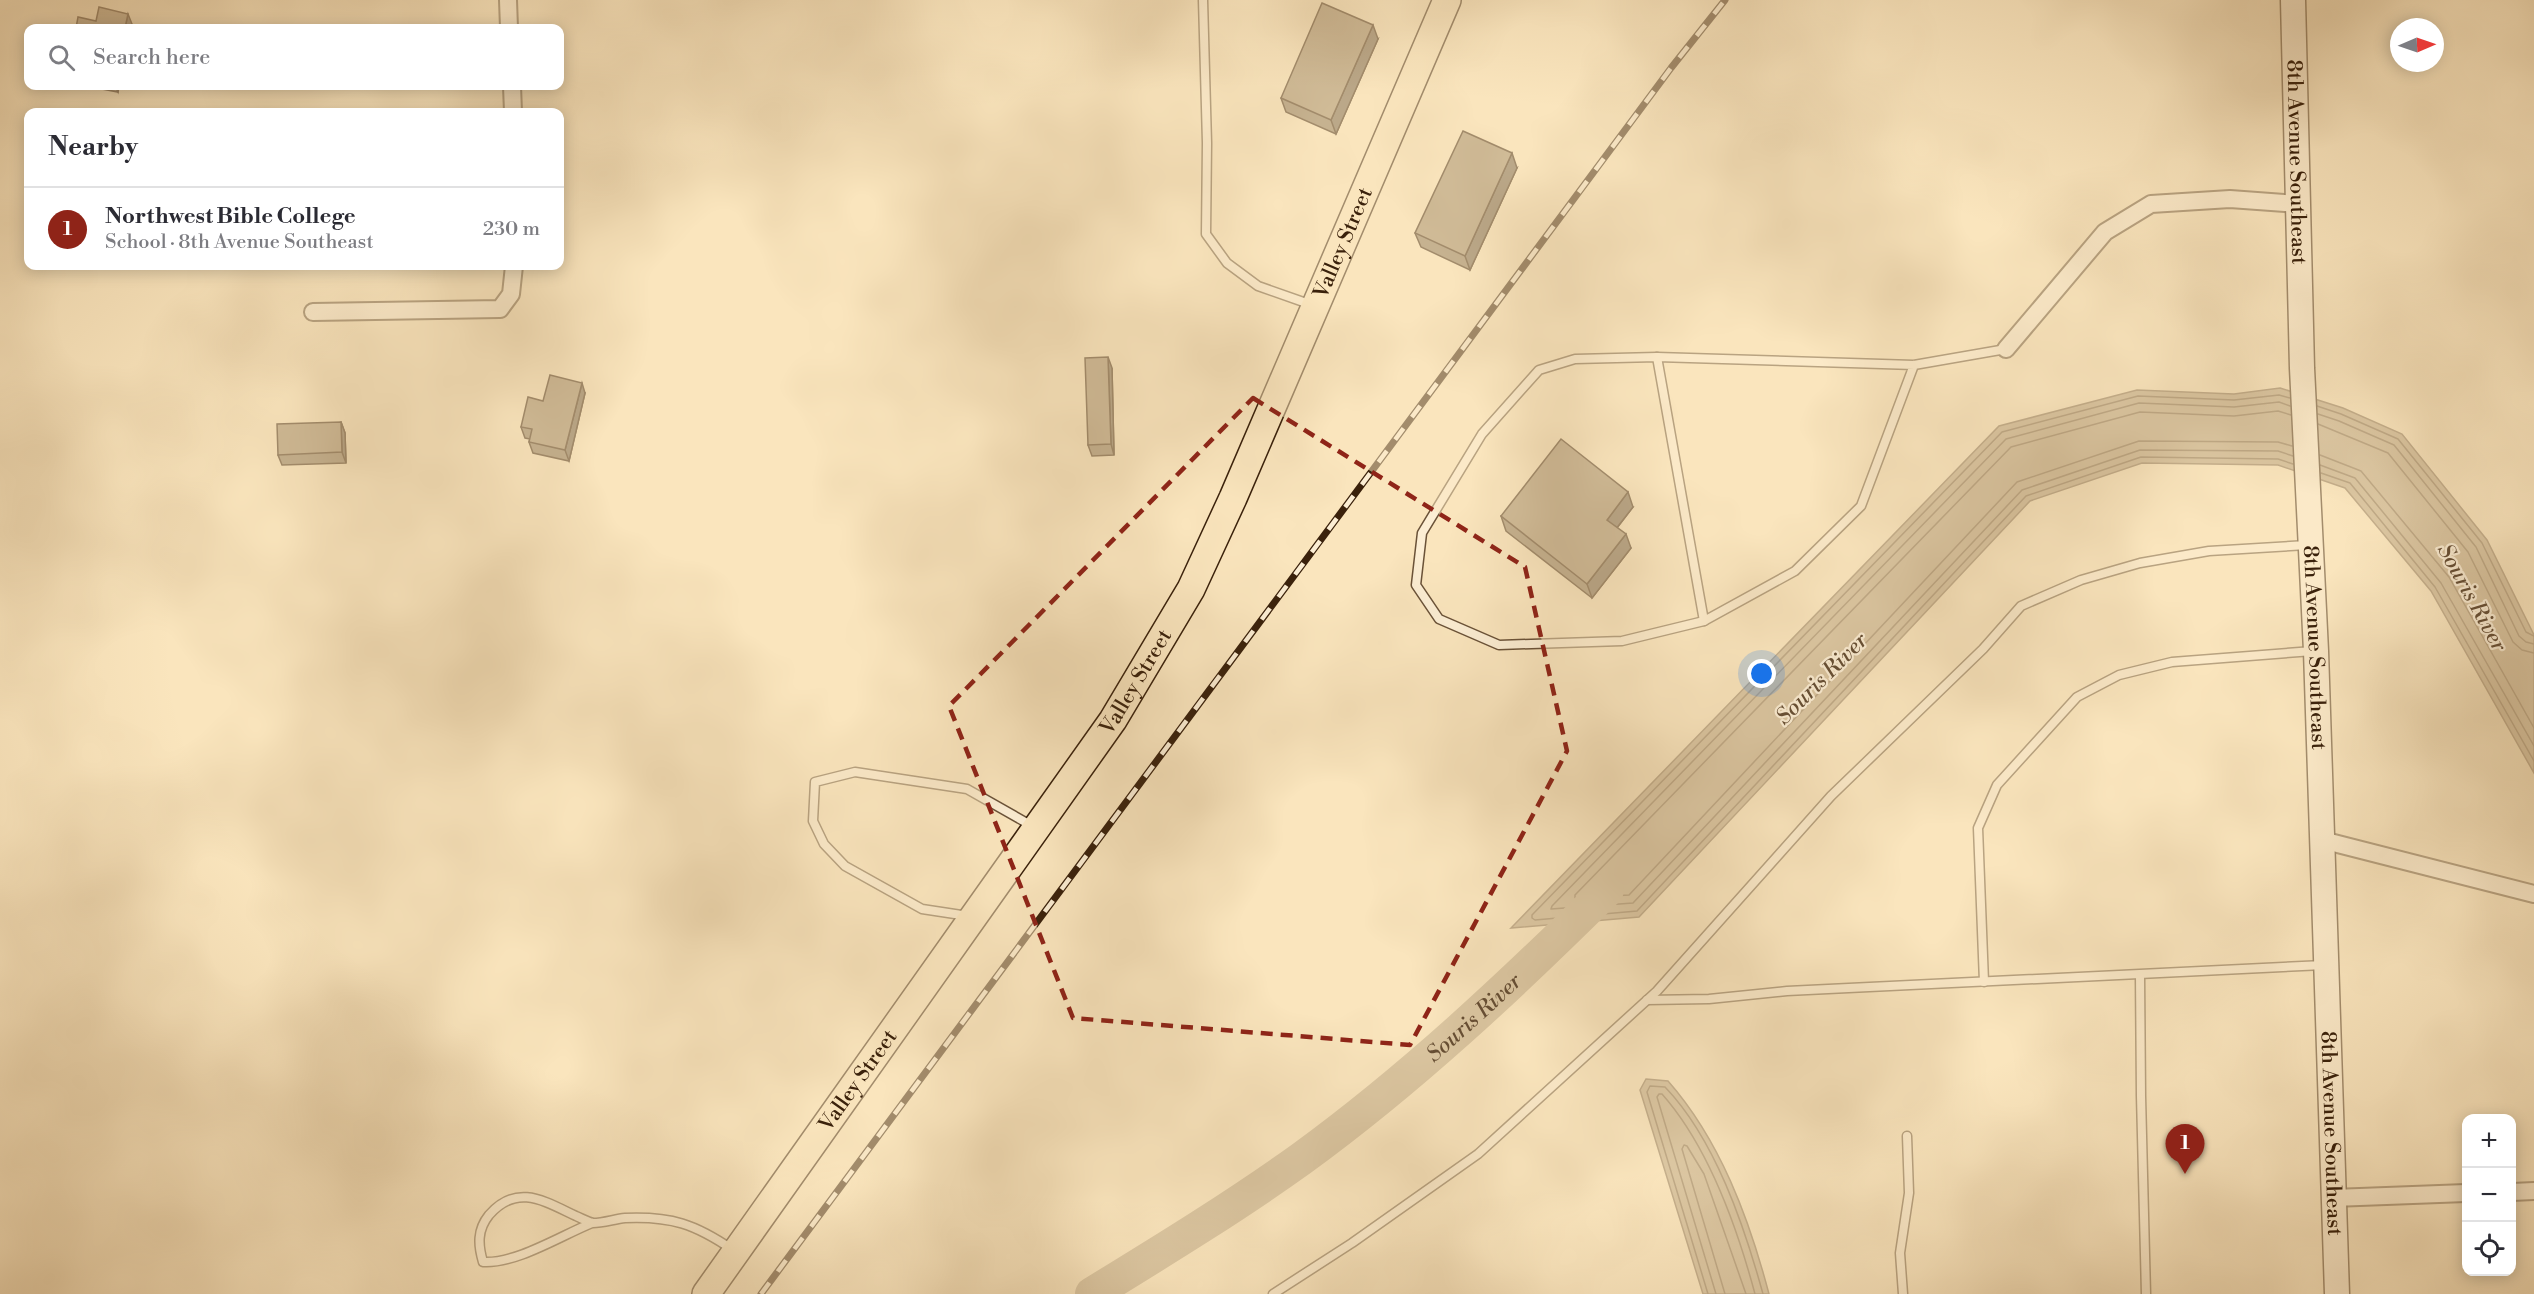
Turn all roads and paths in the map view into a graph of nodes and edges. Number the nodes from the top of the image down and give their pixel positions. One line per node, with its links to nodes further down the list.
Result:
1 (508, 0): 5 (street)
2 (1203, 0): 10 (lane)
3 (1446, 0): 10 (main road, Valley Street)
4 (2293, 0): 8 (street, 8th Avenue Southeast)
5 (509, 24)
6 (512, 90): 7 (street)
7 (513, 108)
8 (2297, 204): 12 (street); 15 (street, 8th Avenue Southeast)
9 (514, 270): 11 (street)
10 (1315, 306): 18 (main road, Valley Street)
11 (313, 312)
12 (2006, 349): 14 (lane)
13 (1657, 357): 14 (lane); 16 (lane); 16 (lane)
14 (1914, 365): 16 (lane)
15 (2311, 544): 17 (street, 8th Avenue Southeast); 25 (lane)
16 (1704, 621)
17 (2316, 651): 19 (street, 8th Avenue Southeast); 24 (lane)
18 (1038, 829): 21 (main road, Valley Street); 21 (lane)
19 (2322, 840): 20 (street); 22 (street, 8th Avenue Southeast)
20 (2534, 894)
21 (974, 917): 32 (main road, Valley Street)
22 (2325, 965): 23 (lane); 30 (street, 8th Avenue Southeast)
23 (2140, 975): 24 (lane); 36 (lane)
24 (1984, 982): 25 (lane)
25 (1647, 1000): 34 (lane)
26 (1907, 1136): 35 (lane)
27 (2534, 1191): 28 (street)
28 (2516, 1192)
29 (2462, 1193): 30 (street)
30 (2333, 1198): 37 (street, 8th Avenue Southeast)
31 (592, 1223): 31 (lane); 32 (lane)
32 (736, 1251): 33 (main road, Valley Street)
33 (706, 1294)
34 (1273, 1294)
35 (1903, 1294)
36 (2146, 1294)
37 (2337, 1294)

